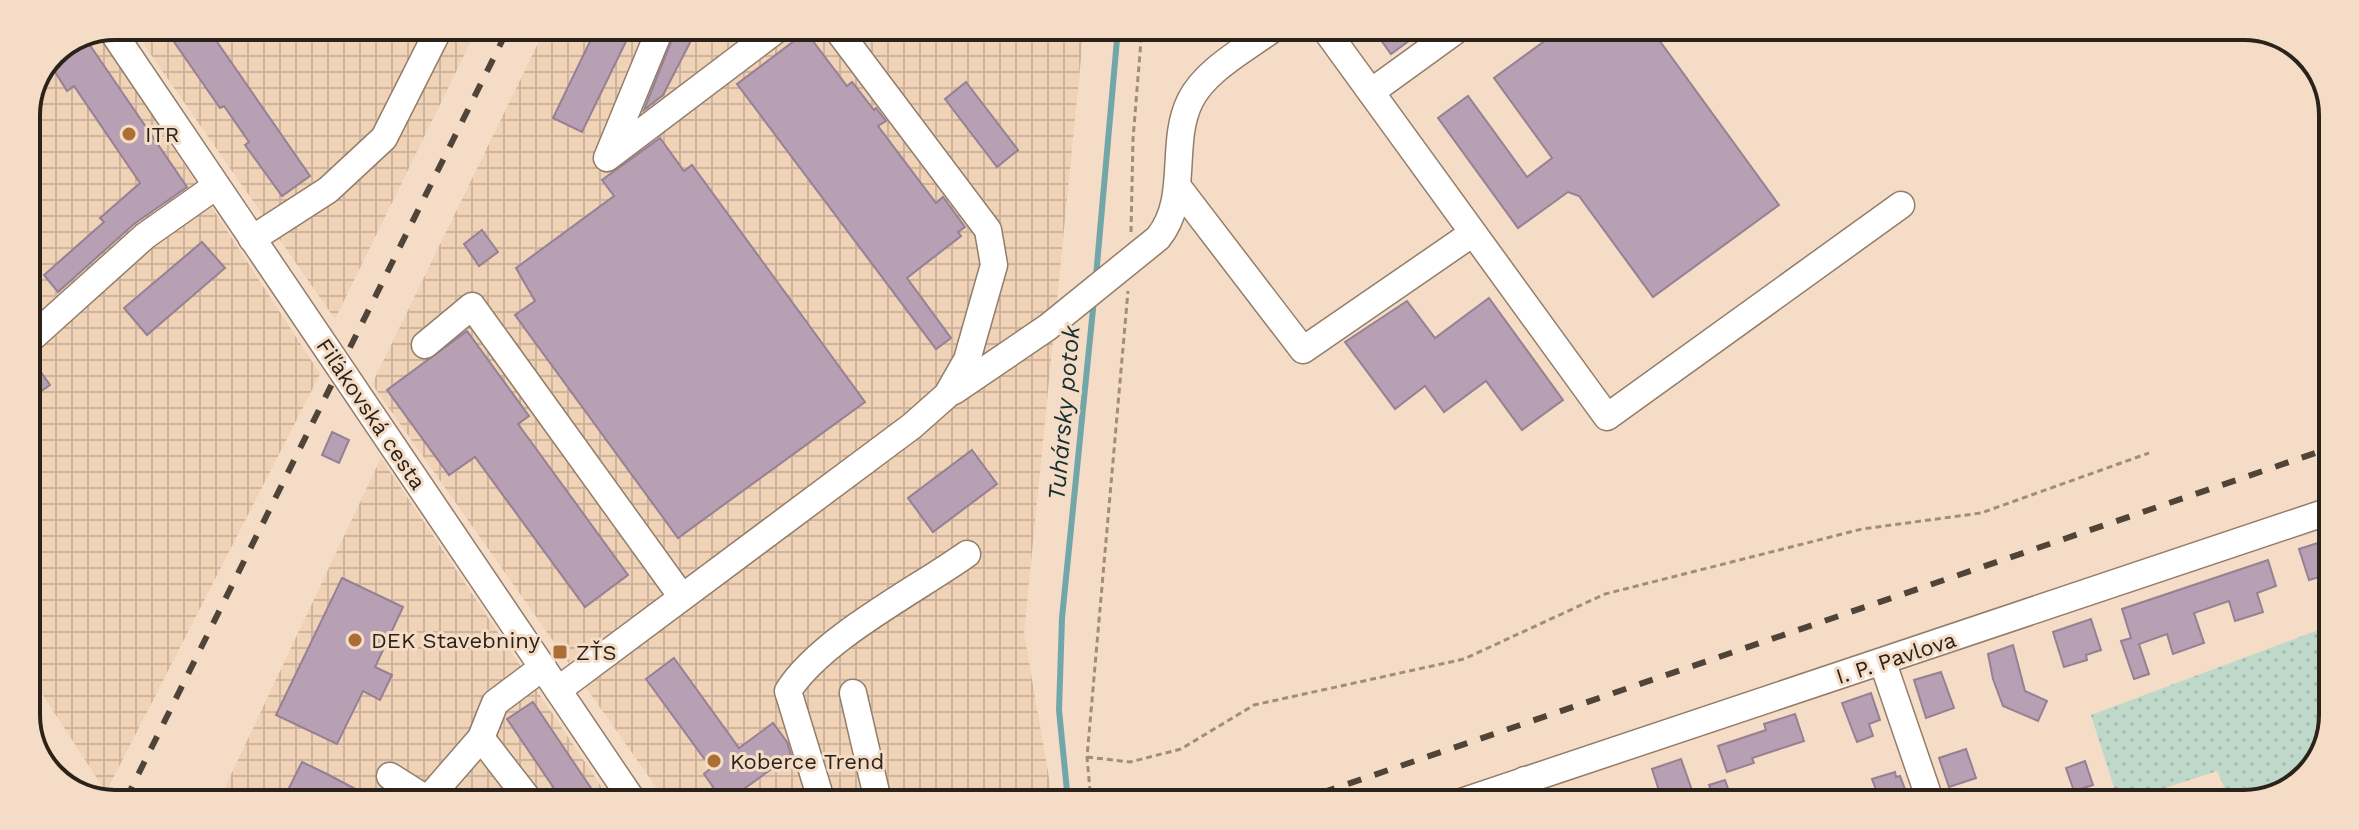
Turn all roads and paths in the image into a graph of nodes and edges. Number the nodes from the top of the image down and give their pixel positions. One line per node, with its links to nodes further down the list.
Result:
1 (118, 40): 11 (street, Fiľakovská cesta)
2 (433, 40): 15 (street)
3 (656, 40): 4 (street)
4 (763, 40)
5 (845, 40): 19 (street)
6 (1141, 40): 16 (path)
7 (1258, 40): 12 (street)
8 (1333, 40): 10 (street)
9 (1443, 40): 10 (street)
10 (1371, 92): 14 (street)
11 (216, 186): 15 (street, Fiľakovská cesta); 17 (street)
12 (1178, 187): 14 (street); 16 (street)
13 (1901, 205): 14 (street)
14 (1473, 233)
15 (252, 239): 25 (street, Fiľakovská cesta)
16 (1124, 268): 19 (street); 29 (path)
17 (40, 330)
18 (425, 345): 23 (street)
19 (947, 395): 23 (street)
20 (2149, 453): 29 (path)
21 (2319, 515): 24 (street, I. P. Pavlova)
22 (967, 554): 35 (street)
23 (682, 597): 26 (street)
24 (1883, 663): 38 (street, I. P. Pavlova); 39 (street)
25 (543, 667): 26 (street, Fiľakovská cesta); 28 (street)
26 (558, 690): 34 (street, Fiľakovská cesta)
27 (853, 693): 36 (street)
28 (481, 738): 32 (street); 33 (street)
29 (1087, 757): 37 (path)
30 (390, 776): 31 (street)
31 (412, 790)
32 (437, 790)
33 (521, 790)
34 (626, 790)
35 (818, 790)
36 (875, 790)
37 (1090, 790)
38 (1532, 790)
39 (1927, 790)

